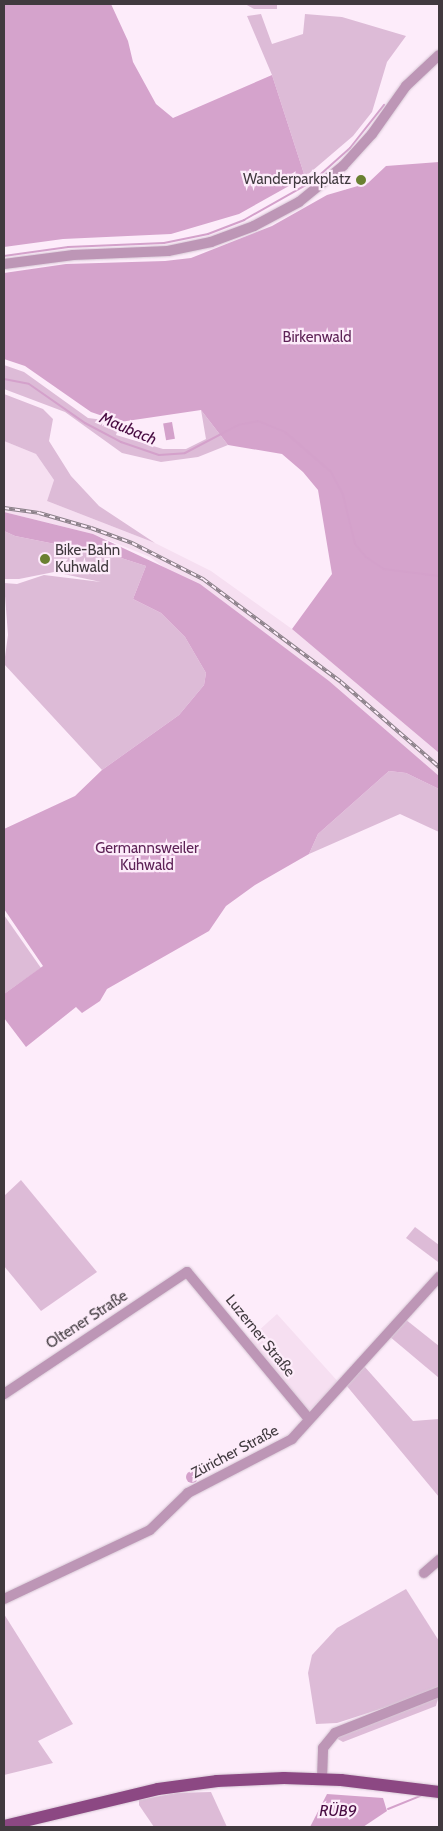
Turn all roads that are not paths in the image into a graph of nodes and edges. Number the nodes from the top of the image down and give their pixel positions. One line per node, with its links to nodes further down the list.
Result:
1 (439, 55): 2 (street)
2 (4, 264)
3 (188, 1272): 5 (street, Oltener Straße); 6 (street, Luzerner Straße)
4 (439, 1277): 6 (street, Züricher Straße)
5 (4, 1394)
6 (309, 1419): 9 (street, Züricher Straße)
7 (439, 1560): 8 (street)
8 (424, 1573)
9 (4, 1600)
10 (439, 1692): 11 (street)
11 (322, 1779): 12 (main road); 13 (main road)
12 (439, 1792)
13 (4, 1826)

